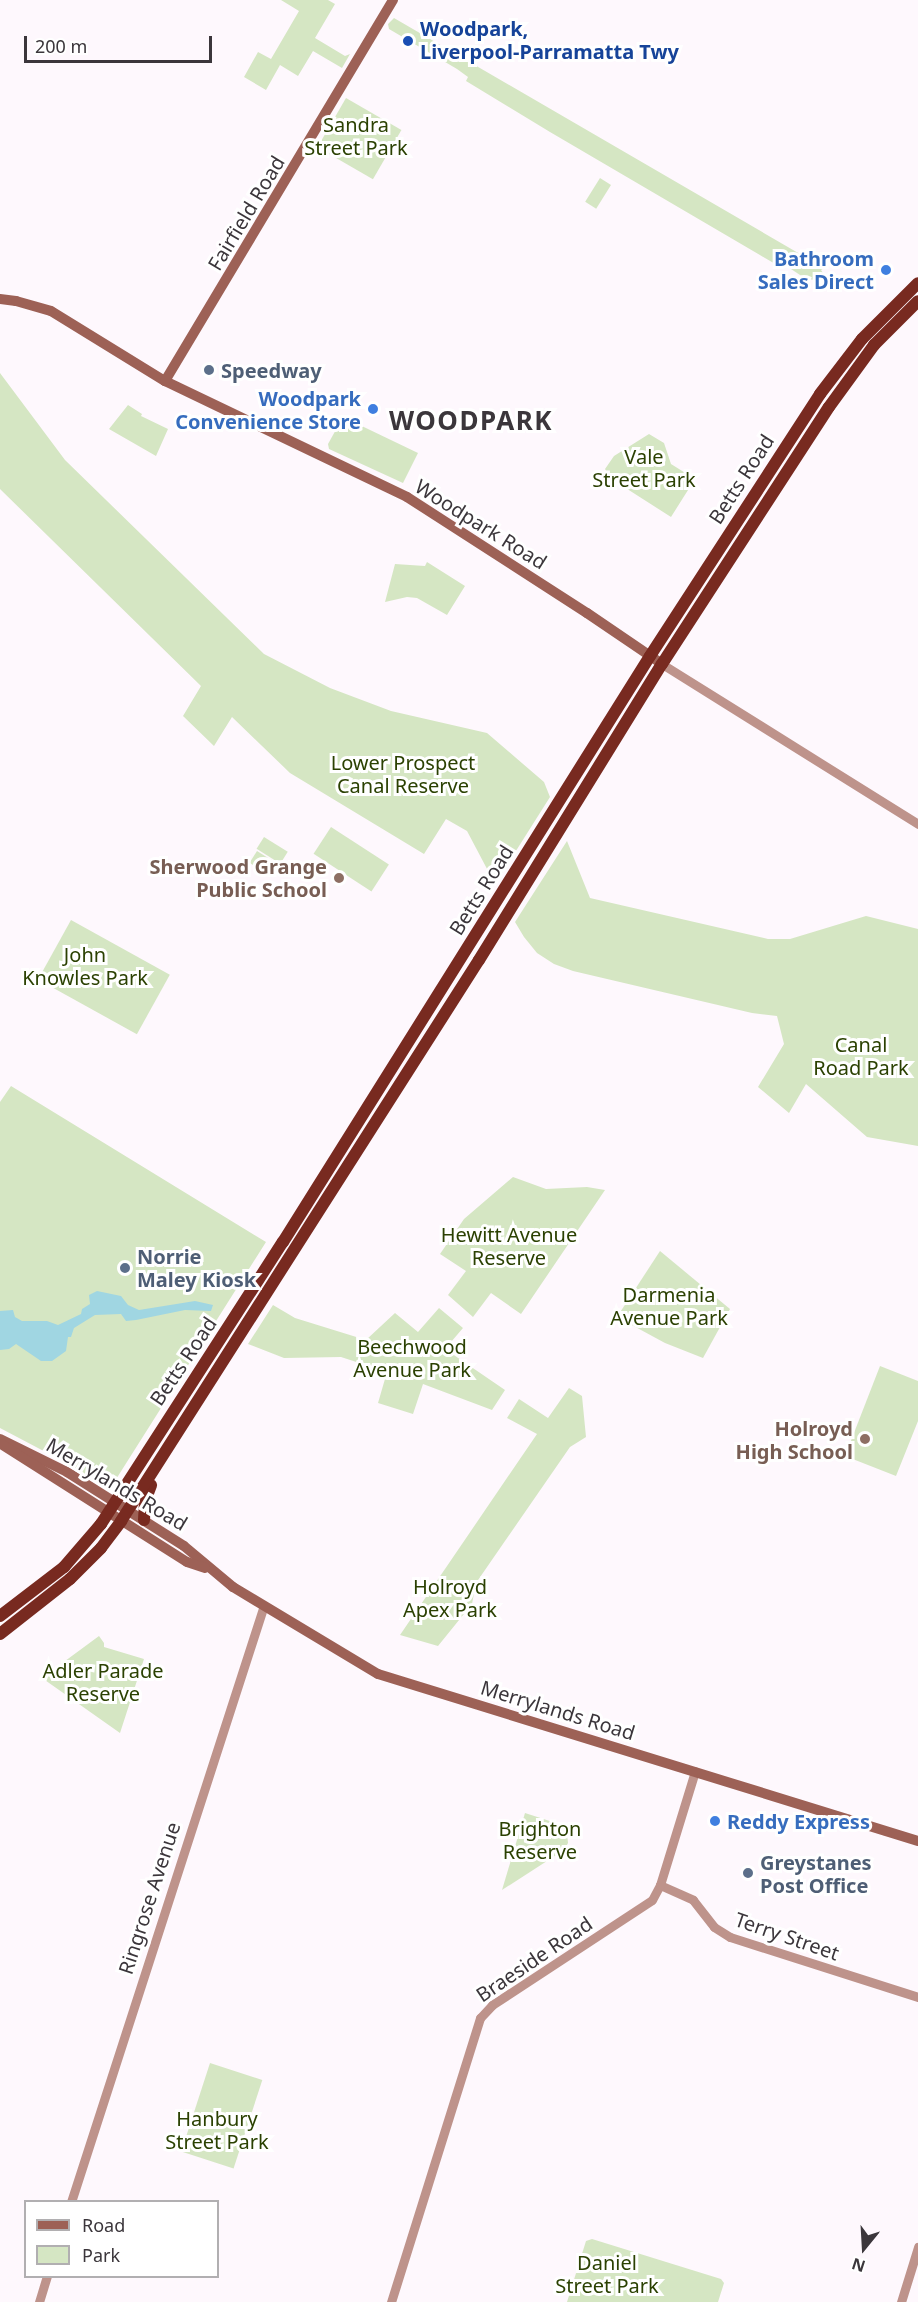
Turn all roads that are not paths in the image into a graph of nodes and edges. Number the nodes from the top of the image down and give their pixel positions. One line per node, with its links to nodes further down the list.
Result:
1 (393, 0): 6 (main road, Fairfield Road)
2 (918, 283): 5 (highway)
3 (0, 297): 6 (main road, Woodpark Road)
4 (918, 301): 5 (highway)
5 (897, 310): 7 (highway, Betts Road); 8 (highway, Betts Road)
6 (165, 381): 7 (main road, Woodpark Road)
7 (650, 656): 8 (main road, Woodpark Road); 12 (highway, Betts Road)
8 (662, 664): 9 (street, Woodpark Road); 11 (highway, Betts Road)
9 (918, 824)
10 (0, 1442): 12 (main road, Merrylands Road)
11 (154, 1469): 13 (highway, Betts Road); 14 (highway)
12 (112, 1507): 13 (main road, Merrylands Road); 17 (highway, Betts Road)
13 (125, 1516): 14 (main road, Merrylands Road); 15 (main road, Merrylands Road); 18 (highway, Betts Road)
14 (144, 1520): 15 (main road, Merrylands Road)
15 (208, 1569): 16 (main road, Merrylands Road)
16 (264, 1605): 19 (main road, Merrylands Road); 23 (street, Ringrose Avenue)
17 (0, 1616)
18 (0, 1634)
19 (695, 1771): 20 (main road, Merrylands Road); 21 (street, Braeside Road)
20 (918, 1841)
21 (660, 1885): 22 (street, Terry Street); 27 (street, Braeside Road)
22 (918, 1997)
23 (72, 2200)
24 (918, 2247): 28 (street)
25 (47, 2278): 26 (street)
26 (39, 2302)
27 (391, 2302)
28 (901, 2302)

